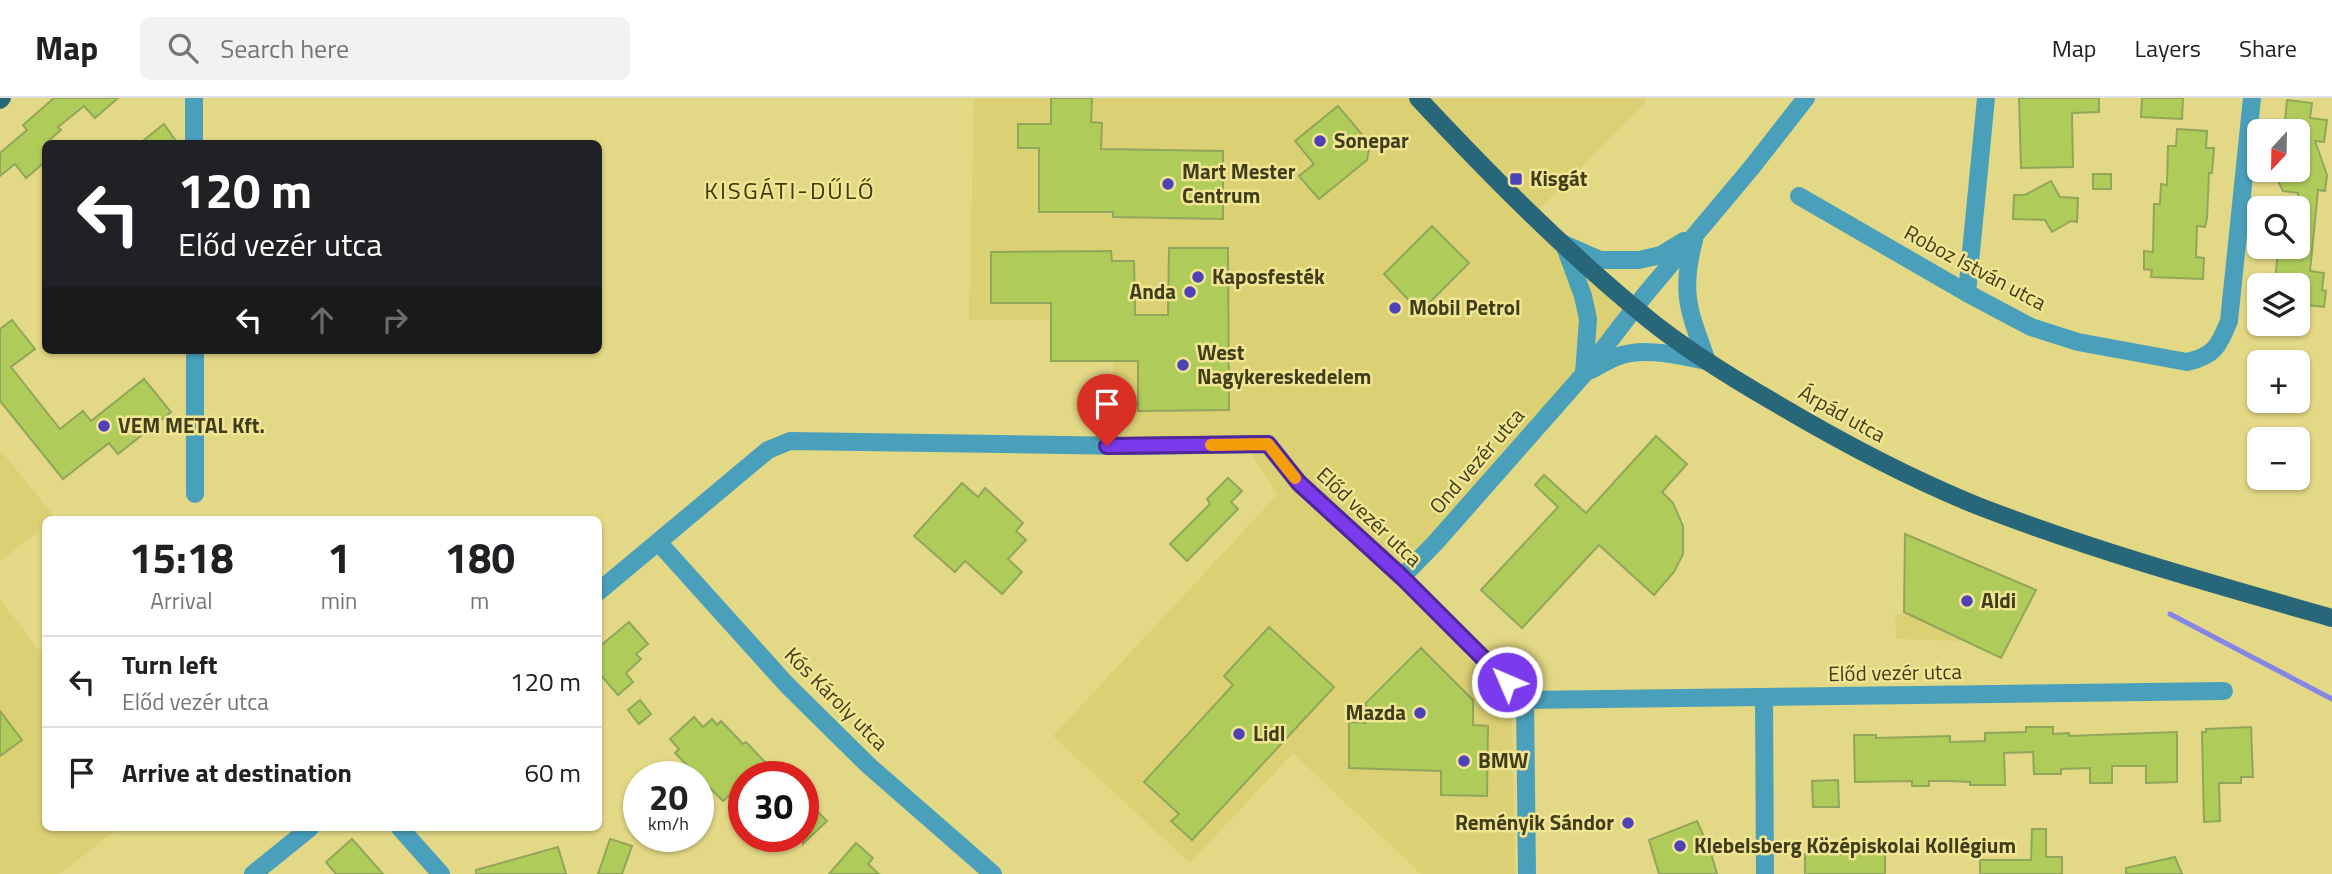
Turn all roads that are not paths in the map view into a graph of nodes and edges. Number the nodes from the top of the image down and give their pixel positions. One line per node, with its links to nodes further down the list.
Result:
1 (194, 98): 6 (street)
2 (1418, 98): 9 (main road, Árpád utca)
3 (1806, 98): 8 (street, Ond vezér utca)
4 (1986, 98): 10 (street)
5 (2252, 98): 10 (street, Roboz István utca)
6 (194, 140)
7 (1799, 196): 10 (street, Roboz István utca)
8 (1696, 233): 9 (street); 11 (street, Ond vezér utca); 13 (street)
9 (1564, 244): 11 (main road, Árpád utca); 14 (street)
10 (1967, 293)
11 (1636, 308): 13 (main road, Árpád utca); 14 (street, Ond vezér utca)
12 (195, 354): 15 (street)
13 (1707, 361): 14 (street, Ond vezér utca); 19 (main road, Árpád utca)
14 (1584, 374): 17 (street, Ond vezér utca)
15 (195, 494)
16 (659, 543): 17 (street, Előd vezér utca); 18 (street); 27 (street, Kós Károly utca)
17 (1402, 577): 22 (street, Előd vezér utca)
18 (602, 589)
19 (2332, 618)
20 (2224, 691): 21 (street, Előd vezér utca)
21 (1764, 698): 22 (street, Előd vezér utca); 29 (street)
22 (1525, 700): 28 (street)
23 (306, 831): 25 (street)
24 (403, 831): 26 (street)
25 (253, 874)
26 (441, 874)
27 (993, 874)
28 (1527, 874)
29 (1765, 874)

